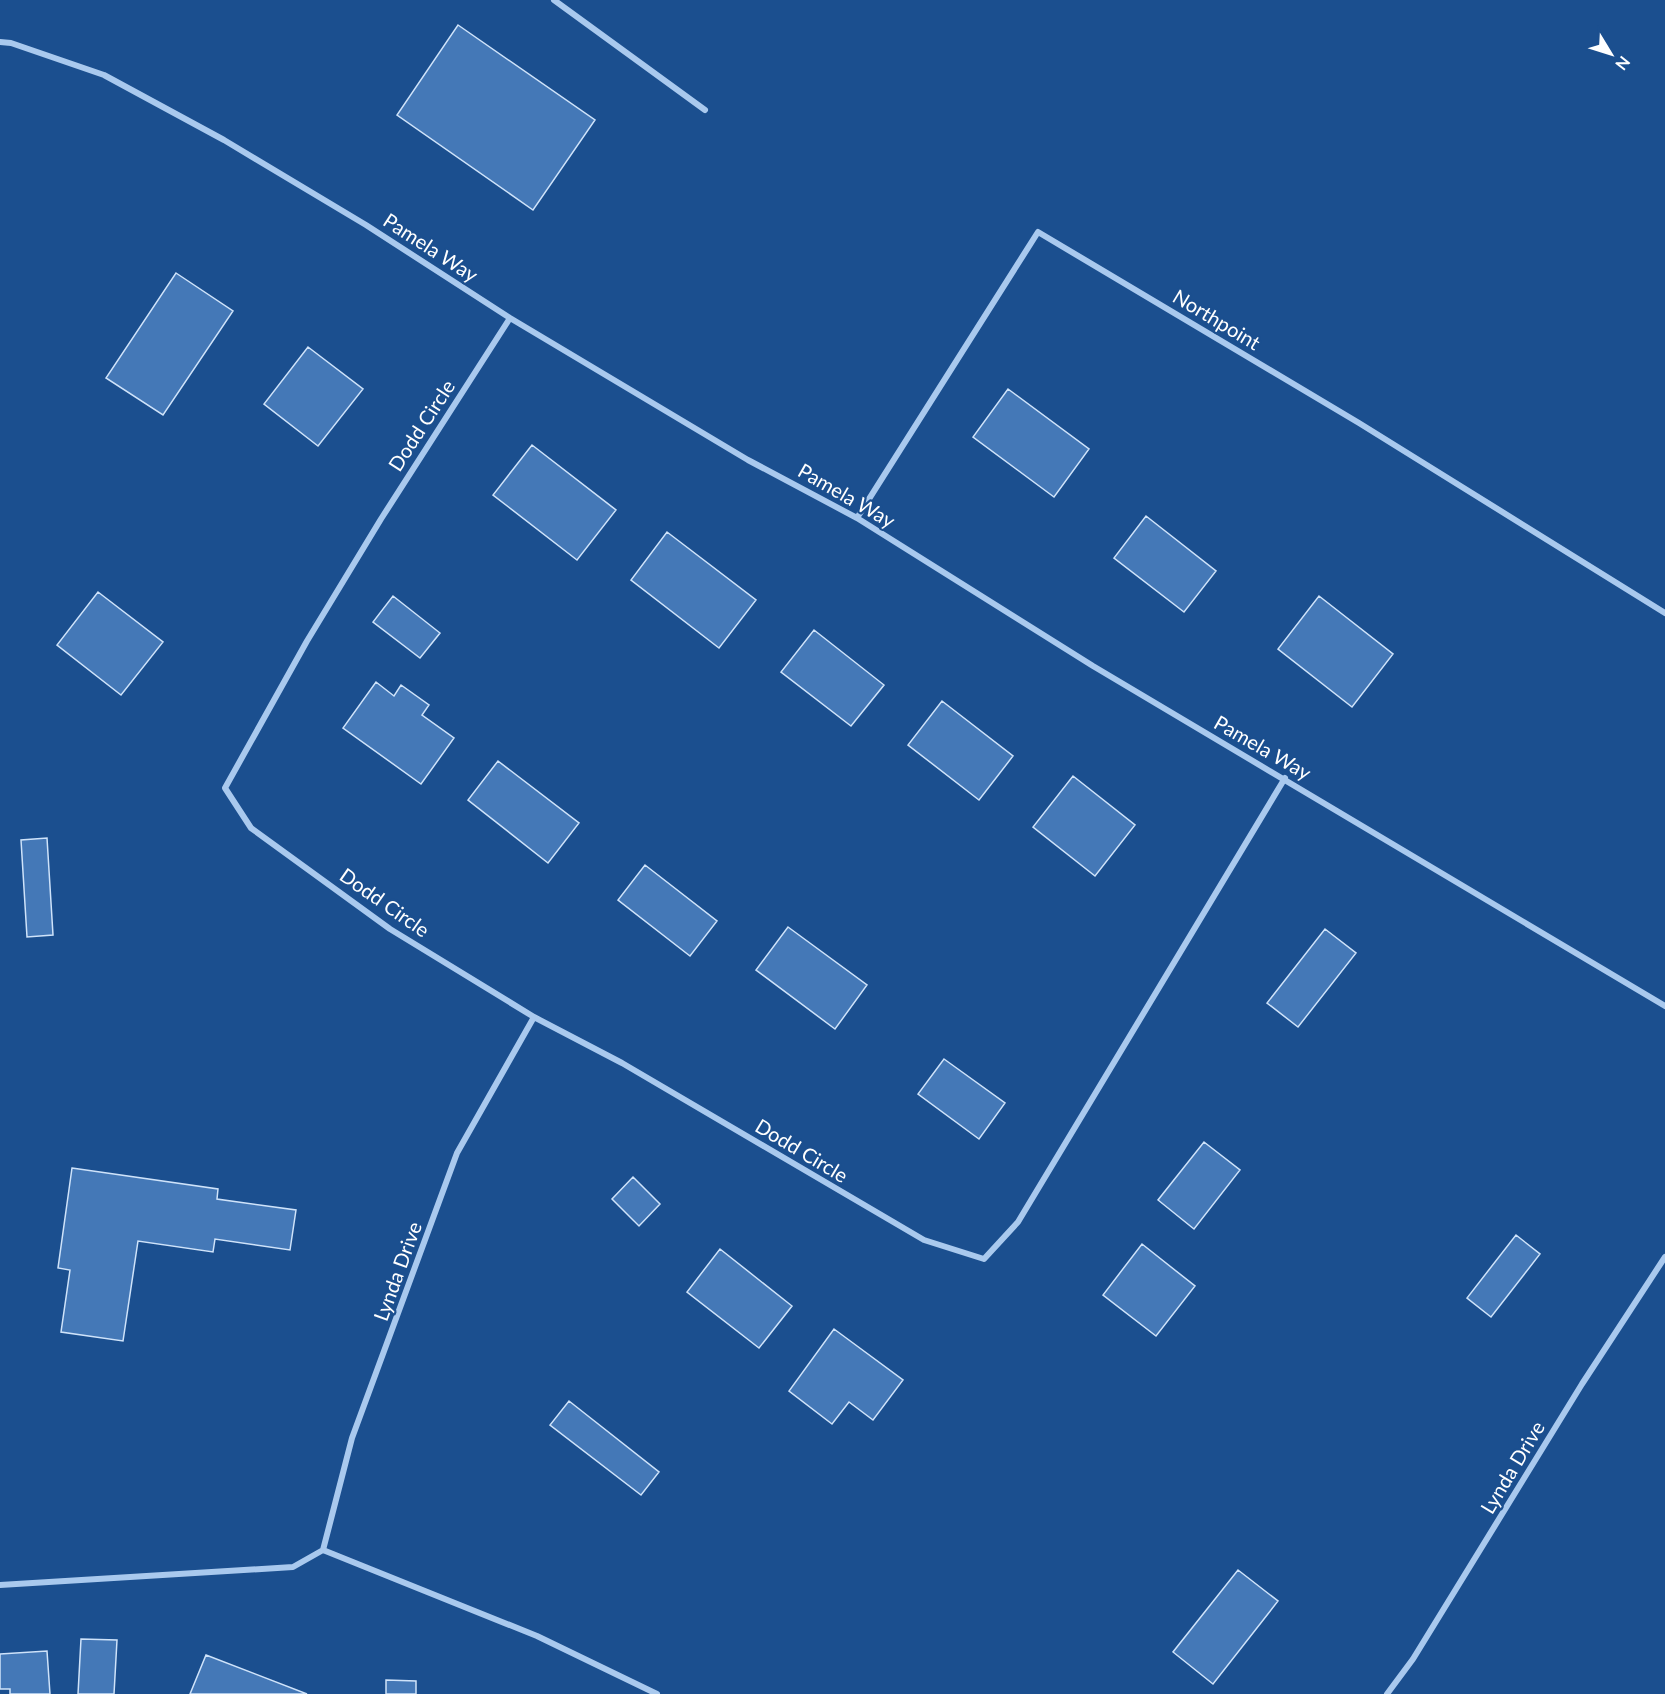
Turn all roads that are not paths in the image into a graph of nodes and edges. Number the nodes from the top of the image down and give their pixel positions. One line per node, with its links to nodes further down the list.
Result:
1 (554, 0): 3 (street)
2 (0, 42): 4 (street, Pamela Way)
3 (705, 110)
4 (510, 318): 5 (street, Pamela Way); 9 (street, Dodd Circle)
5 (857, 518): 6 (street, Northpoint); 7 (street, Pamela Way)
6 (1665, 613)
7 (1285, 778): 8 (street, Pamela Way); 9 (street, Dodd Circle)
8 (1665, 1006)
9 (534, 1017): 11 (street, Lynda Drive)
10 (1665, 1257): 14 (street, Lynda Drive)
11 (323, 1550): 12 (street); 13 (street)
12 (0, 1585)
13 (657, 1694)
14 (1387, 1694)

